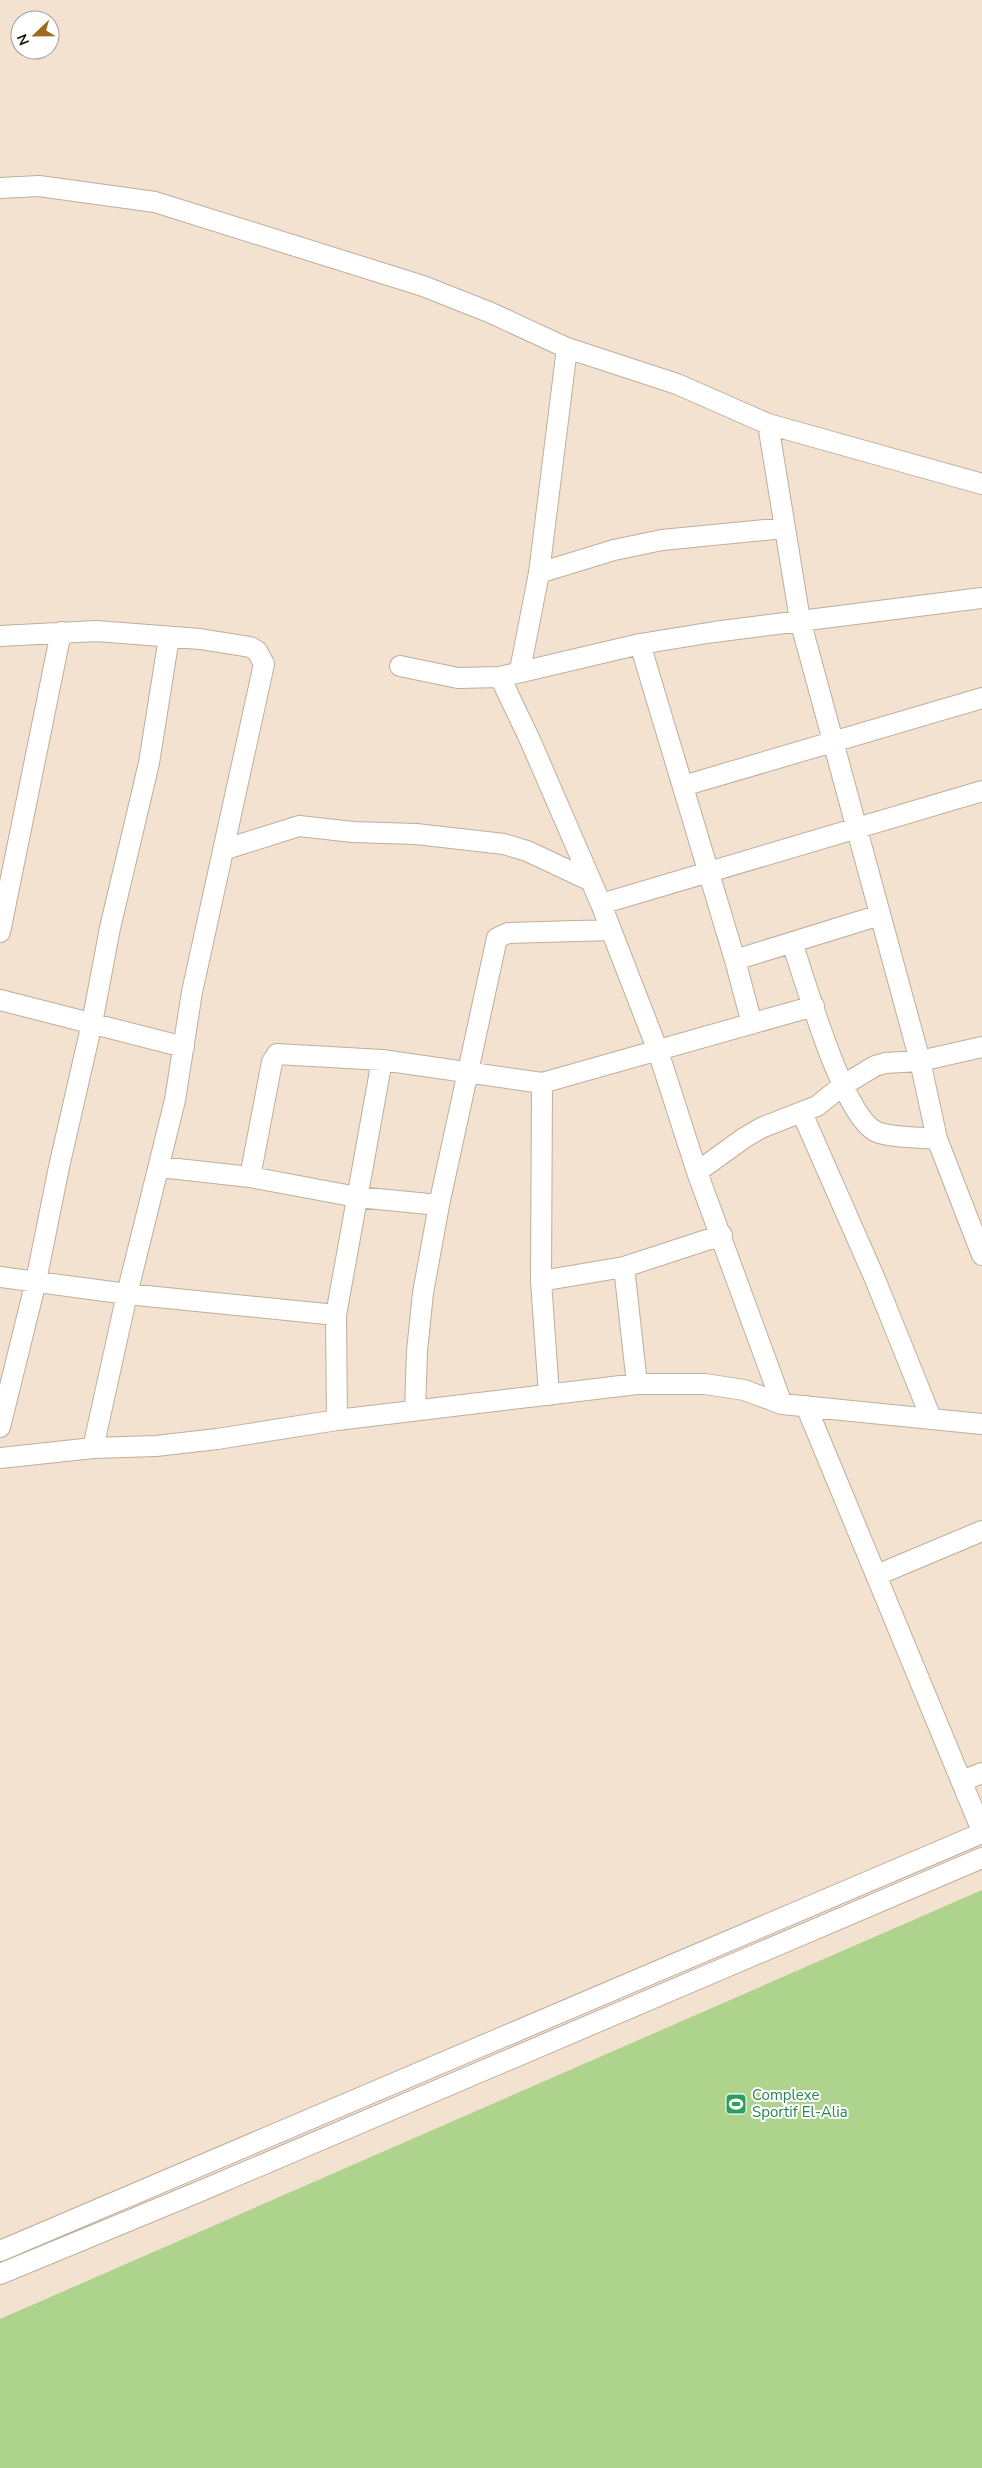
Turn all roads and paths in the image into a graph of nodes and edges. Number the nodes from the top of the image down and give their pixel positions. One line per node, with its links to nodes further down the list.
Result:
1 (0, 188): 2 (street)
2 (567, 348): 3 (street); 6 (street)
3 (768, 424): 4 (street); 5 (street)
4 (982, 484)
5 (785, 528): 6 (street); 8 (street)
6 (539, 573): 14 (street)
7 (982, 598): 8 (street)
8 (800, 620): 12 (street); 17 (street)
9 (61, 632): 10 (street); 11 (street); 27 (street)
10 (0, 636)
11 (169, 637): 21 (street); 32 (street)
12 (640, 644): 14 (street); 18 (street)
13 (400, 666): 15 (street)
14 (520, 670): 15 (street)
15 (500, 677): 23 (street)
16 (982, 698): 17 (street)
17 (832, 744): 18 (street); 20 (street)
18 (683, 786): 22 (street)
19 (982, 791): 20 (street)
20 (857, 828): 22 (street); 25 (street)
21 (223, 850): 23 (street); 34 (street)
22 (708, 872): 24 (street); 29 (street)
23 (591, 881): 24 (street)
24 (600, 904): 26 (street)
25 (880, 916): 28 (street); 38 (street)
26 (611, 930): 36 (street); 39 (street)
27 (0, 932)
28 (792, 943): 29 (street); 31 (street)
29 (735, 960): 33 (street)
30 (0, 1000): 32 (street)
31 (814, 1006): 33 (street); 41 (street)
32 (92, 1023): 34 (street); 53 (street)
33 (752, 1024): 36 (street)
34 (184, 1047): 44 (street)
35 (982, 1047): 38 (street)
36 (658, 1052): 40 (street); 45 (street)
37 (382, 1060): 39 (street); 46 (street); 47 (street)
38 (920, 1061): 41 (street); 43 (street)
39 (469, 1072): 40 (street); 48 (street)
40 (542, 1083): 54 (street)
41 (842, 1086): 42 (street); 43 (street)
42 (802, 1113): 45 (street); 62 (street)
43 (936, 1139): 50 (street)
44 (160, 1167): 46 (street); 55 (street)
45 (697, 1172): 49 (street)
46 (250, 1177): 47 (street)
47 (357, 1197): 48 (street); 56 (street)
48 (439, 1205): 61 (street)
49 (722, 1235): 51 (street); 59 (street)
50 (982, 1255)
51 (624, 1267): 54 (street); 57 (street)
52 (0, 1277): 53 (street)
53 (36, 1281): 55 (street); 65 (street)
54 (541, 1281): 58 (street)
55 (127, 1294): 56 (street); 66 (street)
56 (336, 1315): 63 (street)
57 (636, 1384): 58 (street); 59 (street)
58 (549, 1395): 61 (street)
59 (782, 1404): 60 (street)
60 (806, 1406): 62 (street); 69 (street)
61 (415, 1411): 63 (street)
62 (931, 1418): 64 (street)
63 (337, 1420): 66 (street)
64 (982, 1424)
65 (0, 1427)
66 (93, 1448): 67 (street)
67 (0, 1458)
68 (982, 1531): 69 (street)
69 (877, 1575): 71 (street)
70 (982, 1772): 71 (street)
71 (962, 1780): 72 (street)
72 (982, 1832): 74 (street)
73 (982, 1858): 75 (street)
74 (0, 2251)
75 (0, 2274)

